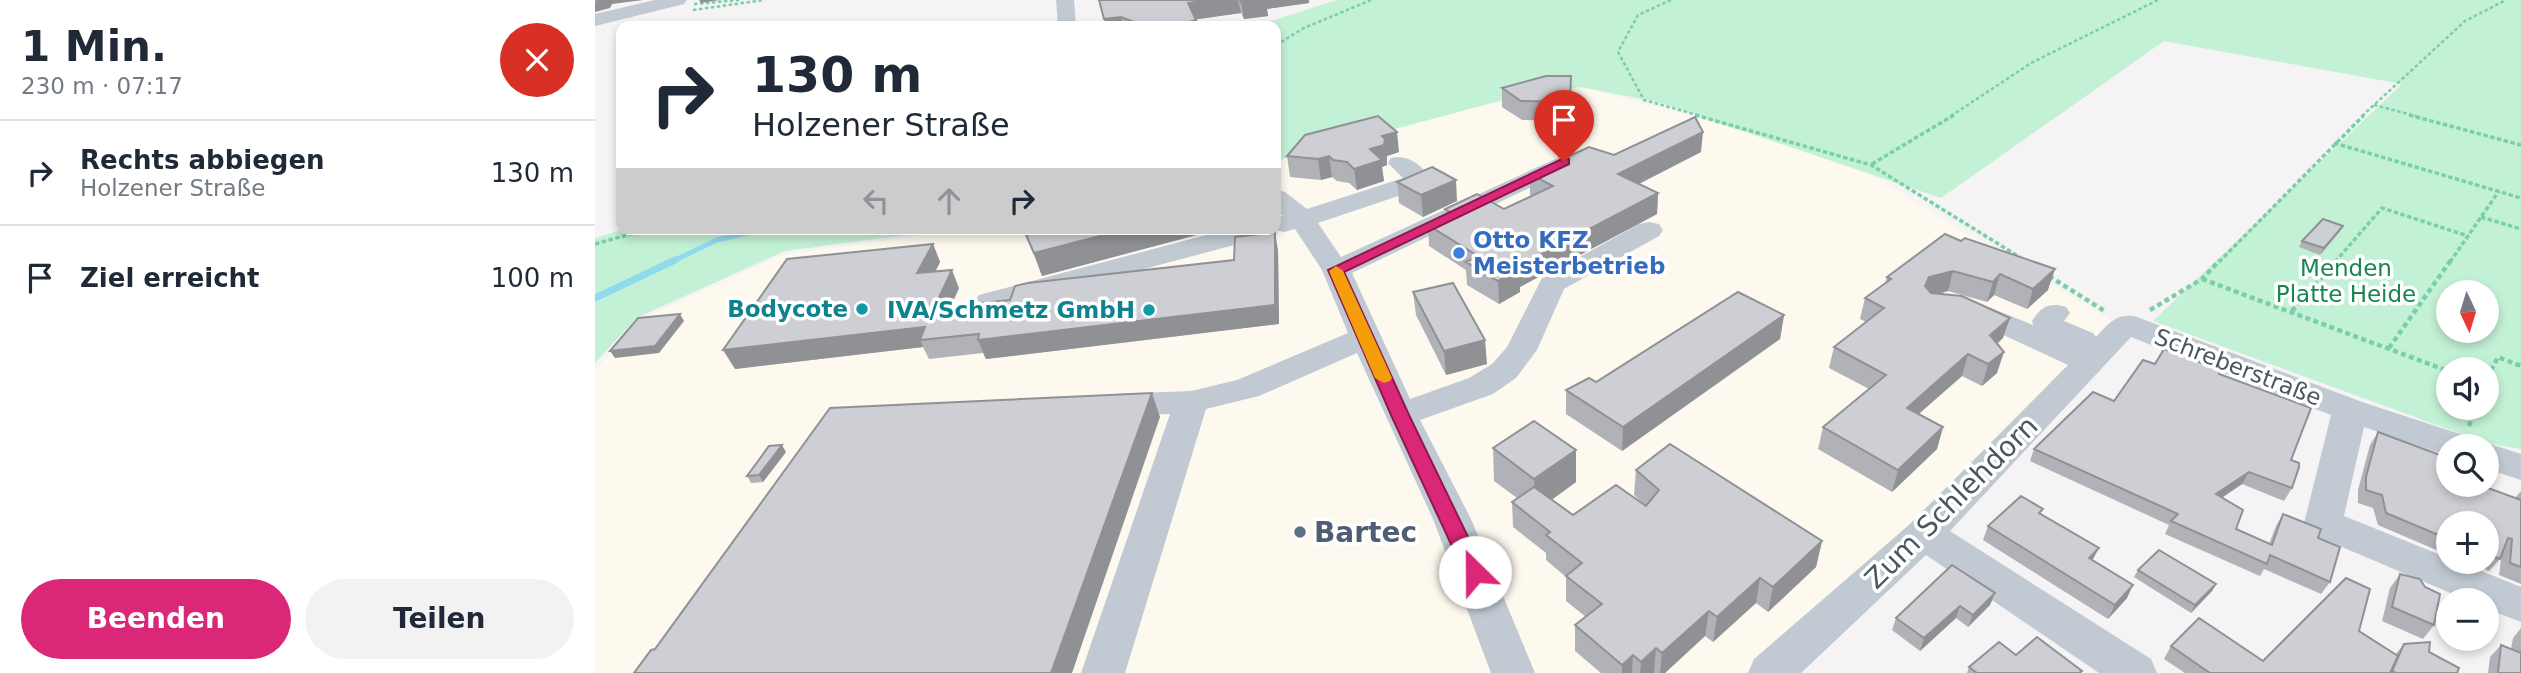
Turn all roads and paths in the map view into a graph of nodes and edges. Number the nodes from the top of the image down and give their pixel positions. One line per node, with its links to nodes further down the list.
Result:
1 (740, 0): 7 (path)
2 (1065, 0): 9 (street)
3 (1371, 0): 10 (path)
4 (1671, 0): 16 (path)
5 (2158, 0): 16 (path)
6 (2506, 0): 11 (path)
7 (675, 1): 8 (street)
8 (595, 20)
9 (1067, 21)
10 (1281, 42)
11 (2374, 105): 12 (path); 13 (path)
12 (2333, 143): 17 (path); 30 (path)
13 (2521, 145)
14 (1564, 162): 28 (street)
15 (1400, 163): 20 (street)
16 (1871, 165): 27 (path)
17 (2499, 191): 18 (path); 19 (path)
18 (2521, 198)
19 (2481, 217): 21 (path); 25 (path)
20 (1289, 222): 28 (street)
21 (2521, 229)
22 (1649, 230): 44 (street)
23 (627, 235): 26 (path)
24 (1239, 235): 32 (street)
25 (2468, 236): 33 (path); 37 (path)
26 (595, 244)
27 (2023, 260)
28 (1336, 270): 35 (street)
29 (2046, 274): 36 (path)
30 (2202, 279): 33 (path); 36 (path)
31 (1943, 298): 36 (street)
32 (990, 301)
33 (2292, 312): 37 (path)
34 (2055, 313): 36 (street)
35 (1367, 337): 41 (street); 44 (street)
36 (2103, 347): 43 (street, Schreberstraße); 48 (street, Zum Schlehdorn)
37 (2389, 348): 39 (path)
38 (2499, 358): 40 (path)
39 (2436, 366)
40 (2521, 366)
41 (1191, 402): 42 (street); 50 (street)
42 (1081, 407)
43 (2350, 410): 45 (street, Schreberstraße); 49 (street, Schreberstraße)
44 (1400, 415): 51 (street)
45 (2436, 439)
46 (2499, 460): 47 (street)
47 (2521, 467)
48 (1924, 534): 52 (street, Zum Schlehdorn); 53 (street)
49 (2521, 605)
50 (1103, 673)
51 (1513, 673)
52 (1770, 673)
53 (2135, 673)

